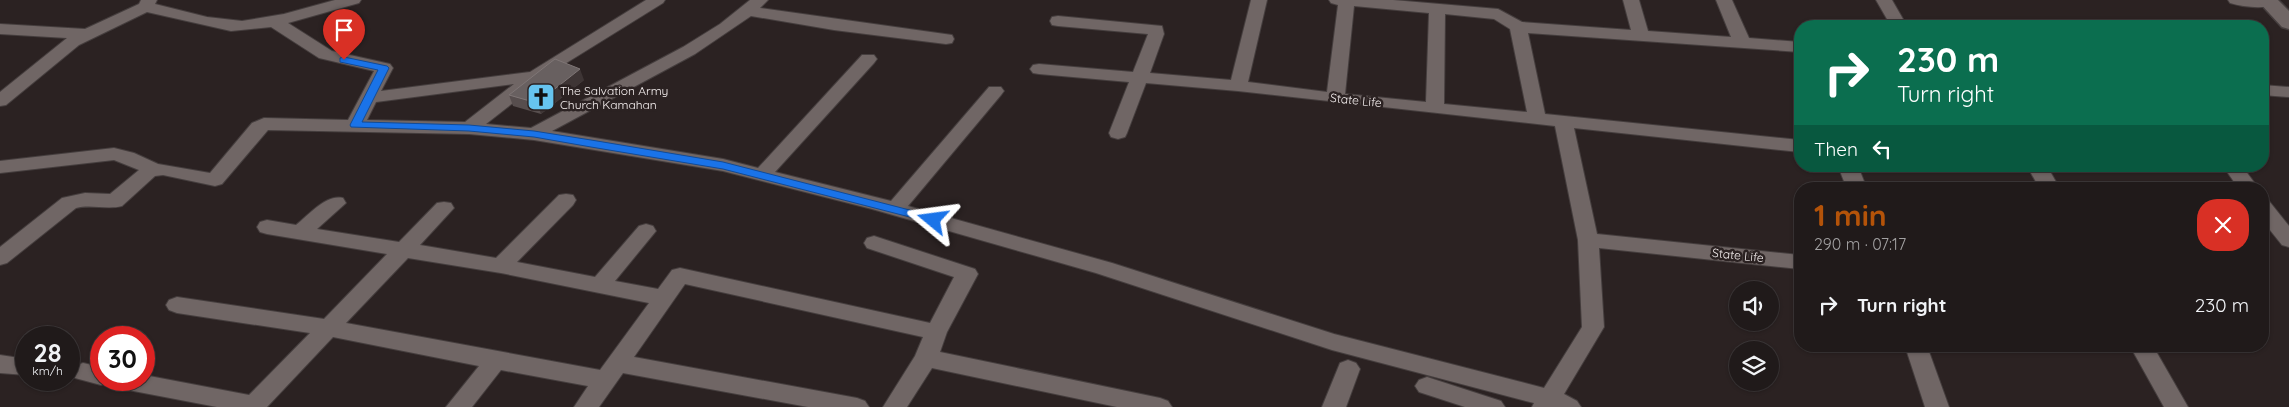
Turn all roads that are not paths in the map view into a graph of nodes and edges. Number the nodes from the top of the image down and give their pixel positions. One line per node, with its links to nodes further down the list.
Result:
1 (354, 0): 14 (street)
2 (657, 0): 27 (street)
3 (1260, 0): 29 (street)
4 (1342, 0): 13 (street); 34 (street)
5 (1631, 0): 21 (street)
6 (1724, 0): 23 (street)
7 (1884, 0): 15 (street)
8 (2236, 0): 9 (street)
9 (2268, 1): 17 (street)
10 (147, 3): 14 (street); 20 (street)
11 (754, 6): 22 (street); 41 (street)
12 (1498, 7): 13 (street); 18 (street)
13 (1437, 9): 36 (street)
14 (272, 20): 33 (street)
15 (1896, 20)
16 (1058, 21): 28 (street)
17 (2289, 23)
18 (1518, 27): 21 (street); 37 (street)
19 (0, 29): 20 (street)
20 (88, 34): 35 (street)
21 (1642, 35): 23 (street)
22 (946, 39)
23 (1742, 42): 24 (street)
24 (1794, 46)
25 (868, 59): 46 (street)
26 (1039, 69): 28 (street, State Life)
27 (535, 77): 33 (street); 40 (street)
28 (1138, 77): 29 (street, State Life); 42 (street)
29 (1238, 86): 34 (street, State Life)
30 (995, 91): 50 (street)
31 (2269, 91): 32 (street)
32 (2289, 92)
33 (369, 98): 39 (street)
34 (1336, 98): 36 (street, State Life)
35 (0, 102)
36 (1435, 108): 37 (street, State Life)
37 (1537, 118): 38 (street, State Life)
38 (1563, 121): 43 (street, State Life); 55 (street)
39 (355, 125): 40 (street); 45 (street)
40 (469, 128): 41 (street)
41 (534, 134): 46 (street)
42 (1118, 134)
43 (1794, 145)
44 (0, 167): 45 (street)
45 (156, 170): 59 (street)
46 (762, 175): 50 (street)
47 (566, 200): 61 (street)
48 (336, 203): 54 (street)
49 (444, 208): 58 (street)
50 (896, 209): 77 (street)
51 (2269, 215): 56 (street)
52 (266, 227): 54 (street)
53 (646, 231): 62 (street)
54 (299, 233): 58 (street)
55 (1588, 240): 60 (street, State Life); 77 (street)
56 (2289, 240)
57 (874, 243): 66 (street)
58 (404, 251): 61 (street); 65 (street)
59 (0, 258)
60 (1794, 261)
61 (501, 266): 62 (street)
62 (600, 285): 63 (street)
63 (664, 298): 66 (street); 74 (street)
64 (177, 305): 65 (street)
65 (330, 328): 70 (street); 78 (street)
66 (936, 332): 69 (street)
67 (1918, 352): 87 (street)
68 (2144, 352): 88 (street)
69 (926, 358): 82 (street); 83 (street)
70 (496, 361): 74 (street); 79 (street)
71 (0, 364): 72 (street)
72 (15, 366)
73 (1348, 369): 84 (street)
74 (611, 371): 80 (street); 81 (street)
75 (155, 386): 78 (street)
76 (1427, 386): 85 (street)
77 (1546, 402): 86 (street)
78 (253, 406)
79 (458, 407)
80 (586, 407)
81 (857, 407)
82 (896, 407)
83 (1160, 407)
84 (1334, 407)
85 (1494, 407)
86 (1569, 407)
87 (1937, 407)
88 (2176, 407)

